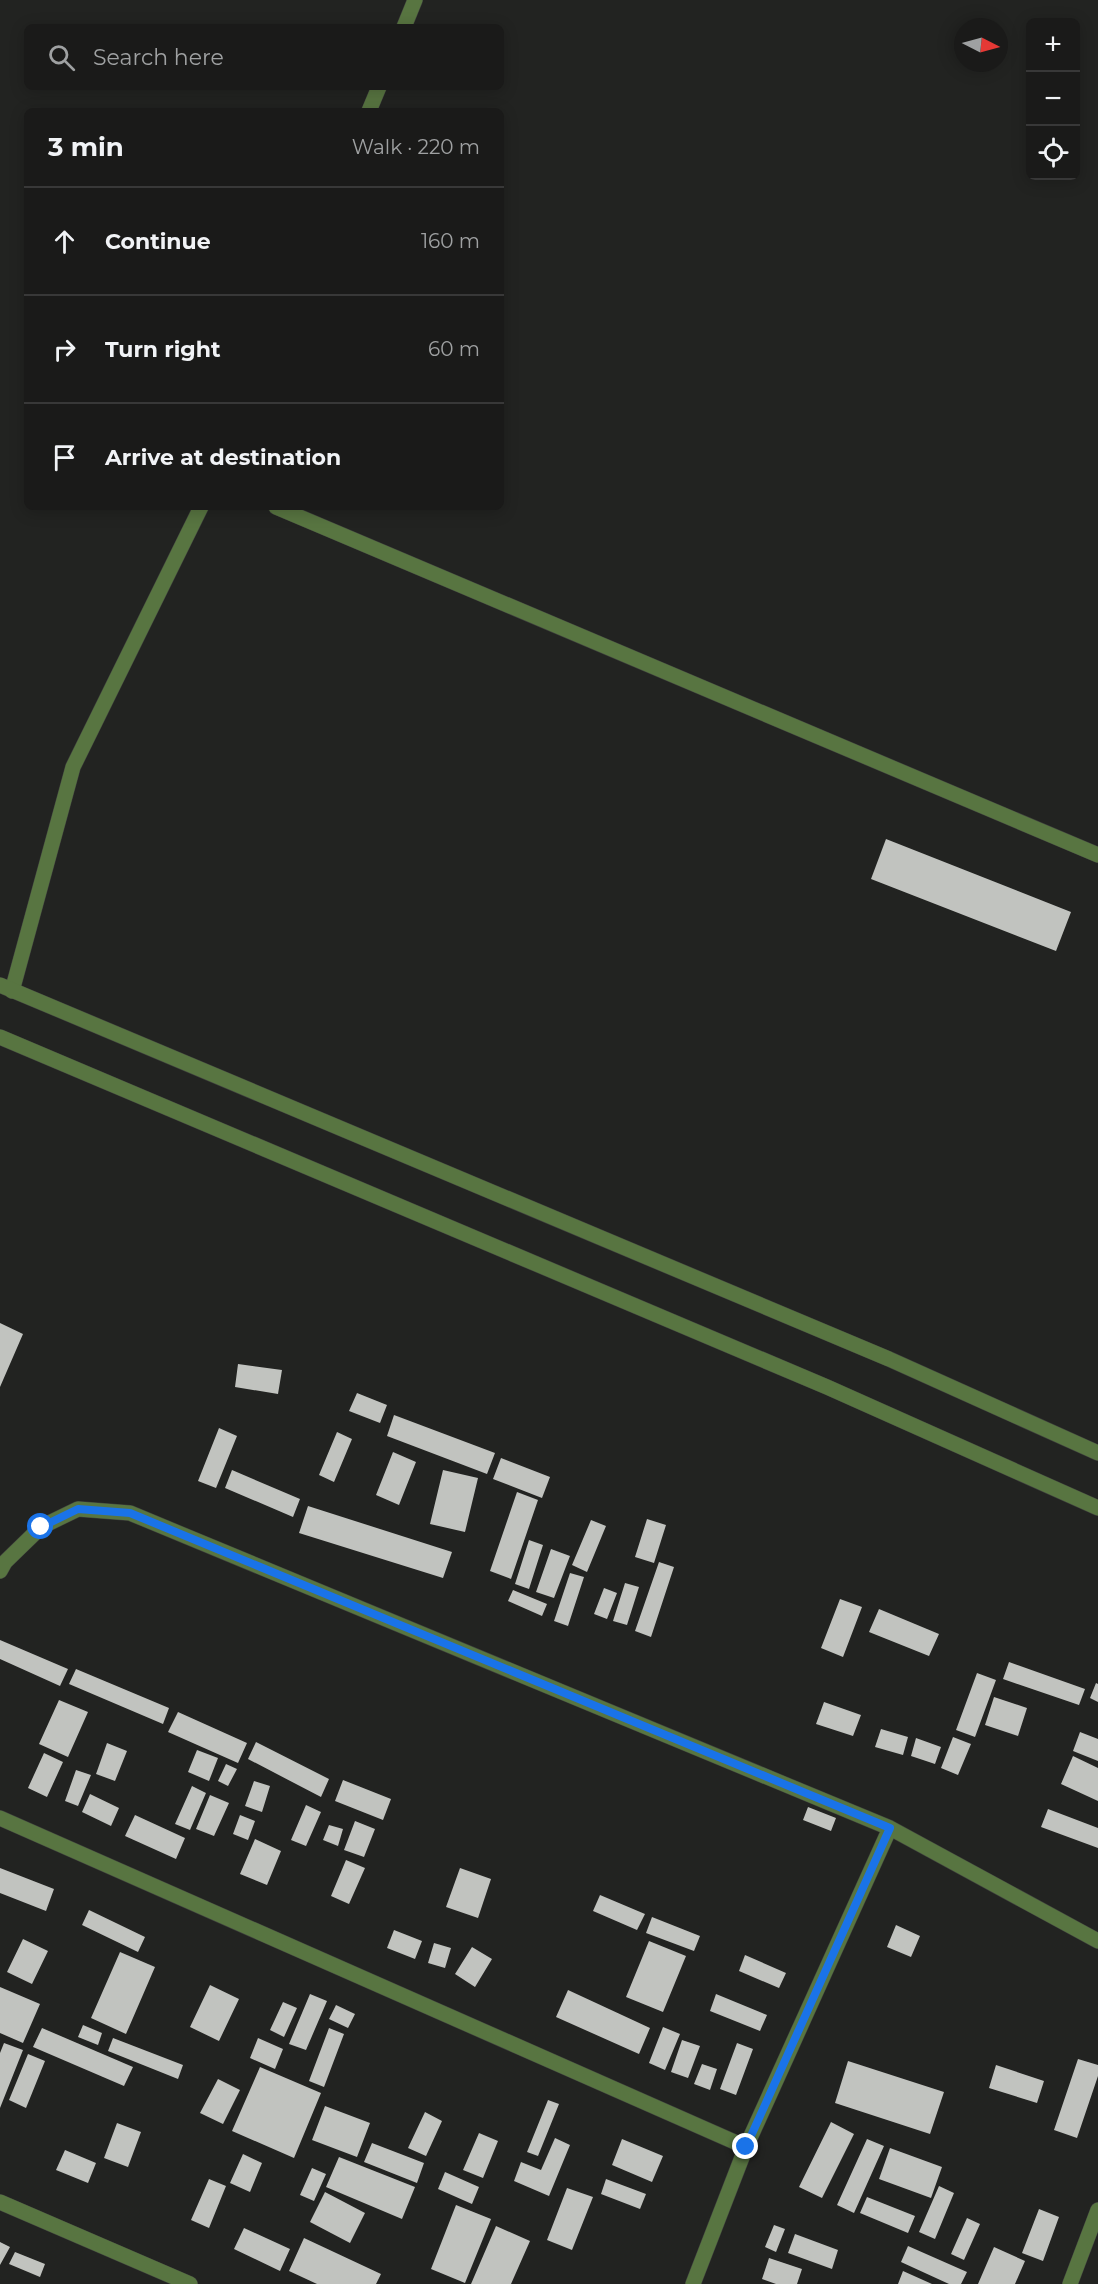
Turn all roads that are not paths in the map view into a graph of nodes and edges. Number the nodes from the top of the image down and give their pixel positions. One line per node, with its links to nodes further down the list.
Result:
1 (415, 0): 2 (street)
2 (405, 24)
3 (378, 90): 4 (street)
4 (370, 108)
5 (200, 510): 8 (street)
6 (283, 510): 7 (street)
7 (1098, 855)
8 (6, 988): 10 (street)
9 (0, 1037): 11 (street)
10 (1098, 1453)
11 (1098, 1508)
12 (0, 1571): 14 (street)
13 (0, 1818): 16 (street)
14 (890, 1828): 15 (street); 16 (street)
15 (1098, 1941)
16 (746, 2147): 20 (street)
17 (0, 2202): 19 (street)
18 (1098, 2210): 21 (street)
19 (190, 2284)
20 (693, 2284)
21 (1070, 2284)

